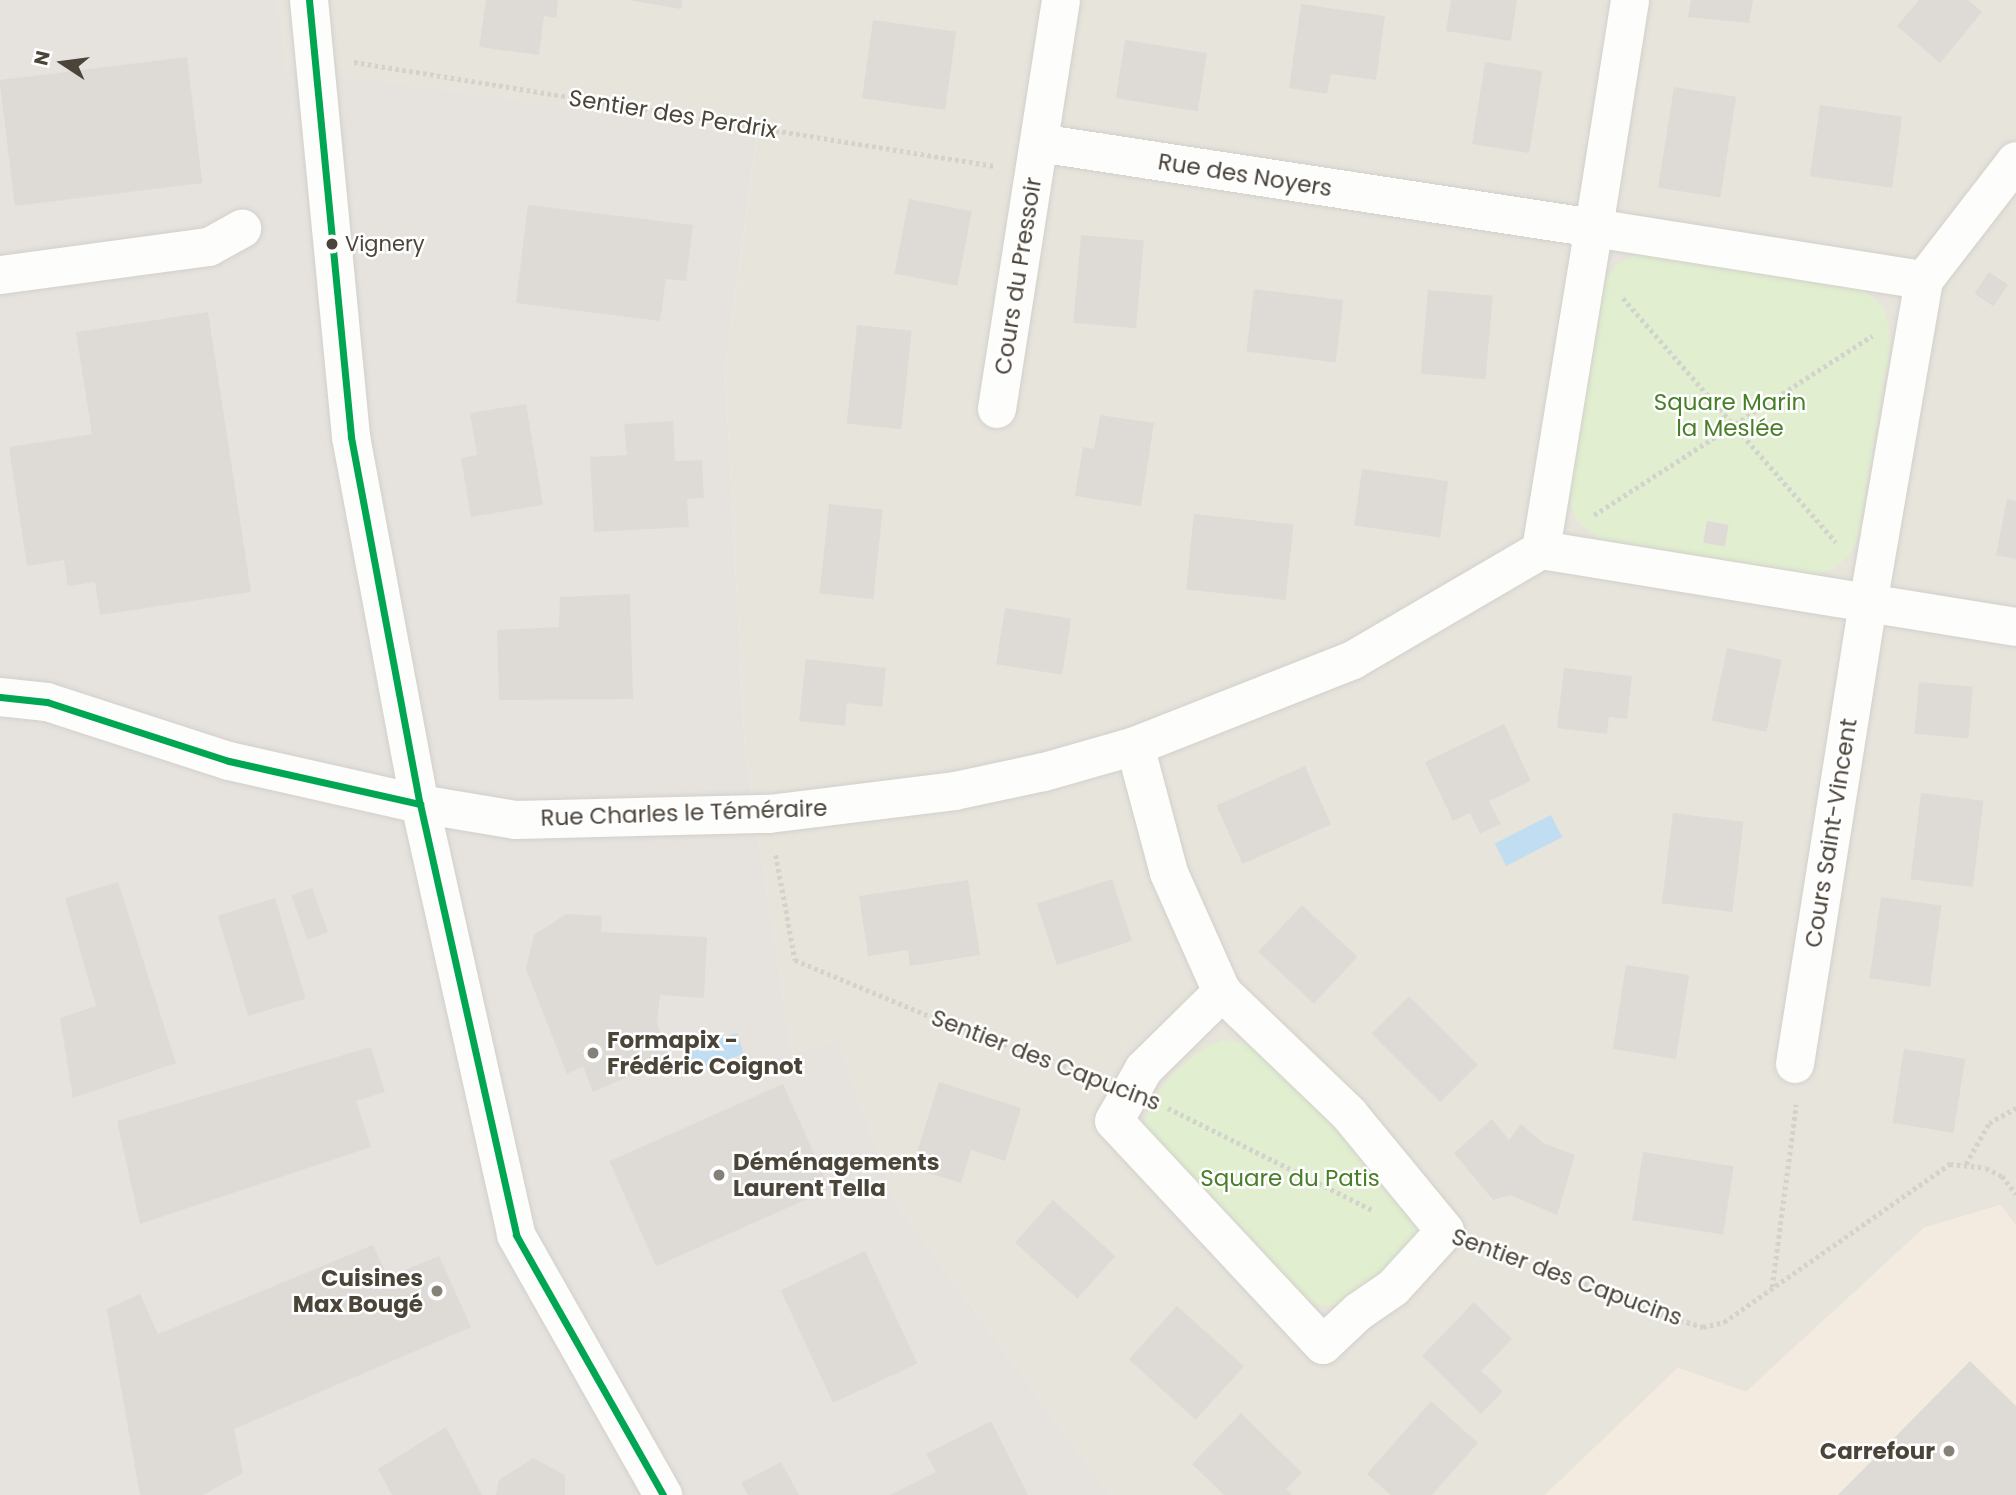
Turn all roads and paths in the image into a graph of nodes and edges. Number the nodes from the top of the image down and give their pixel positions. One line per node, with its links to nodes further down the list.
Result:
1 (309, 0): 4 (street)
2 (1061, 0): 5 (street)
3 (1630, 0): 8 (street)
4 (313, 56): 5 (path, Sentier des Perdrix); 18 (street)
5 (1036, 158): 8 (street, Rue des Noyers); 11 (street, Cours du Pressoir)
6 (2016, 161): 10 (street)
7 (242, 229): 9 (street)
8 (1591, 243): 10 (street); 12 (path); 13 (street)
9 (1, 275)
10 (1922, 293): 12 (path); 14 (street)
11 (997, 410)
12 (1733, 424): 13 (path); 14 (path)
13 (1541, 550): 14 (street); 17 (street, Rue Charles le Téméraire)
14 (1869, 592): 15 (street); 21 (street, Cours Saint-Vincent)
15 (2016, 627)
16 (0, 697): 18 (street, Rue Charles le Téméraire)
17 (1135, 746): 19 (street, Rue Charles le Téméraire); 20 (street)
18 (419, 804): 19 (street, Rue Charles le Téméraire); 29 (street)
19 (769, 814): 22 (path, Sentier des Capucins)
20 (1222, 992): 22 (street); 27 (street)
21 (1795, 1064): 28 (path)
22 (1130, 1089): 26 (path, Sentier des Capucins); 27 (street)
23 (2016, 1108): 24 (path)
24 (1966, 1164): 25 (path); 28 (path)
25 (2016, 1194)
26 (1383, 1215)
27 (1445, 1231): 28 (path, Sentier des Capucins)
28 (1772, 1288)
29 (663, 1495)

